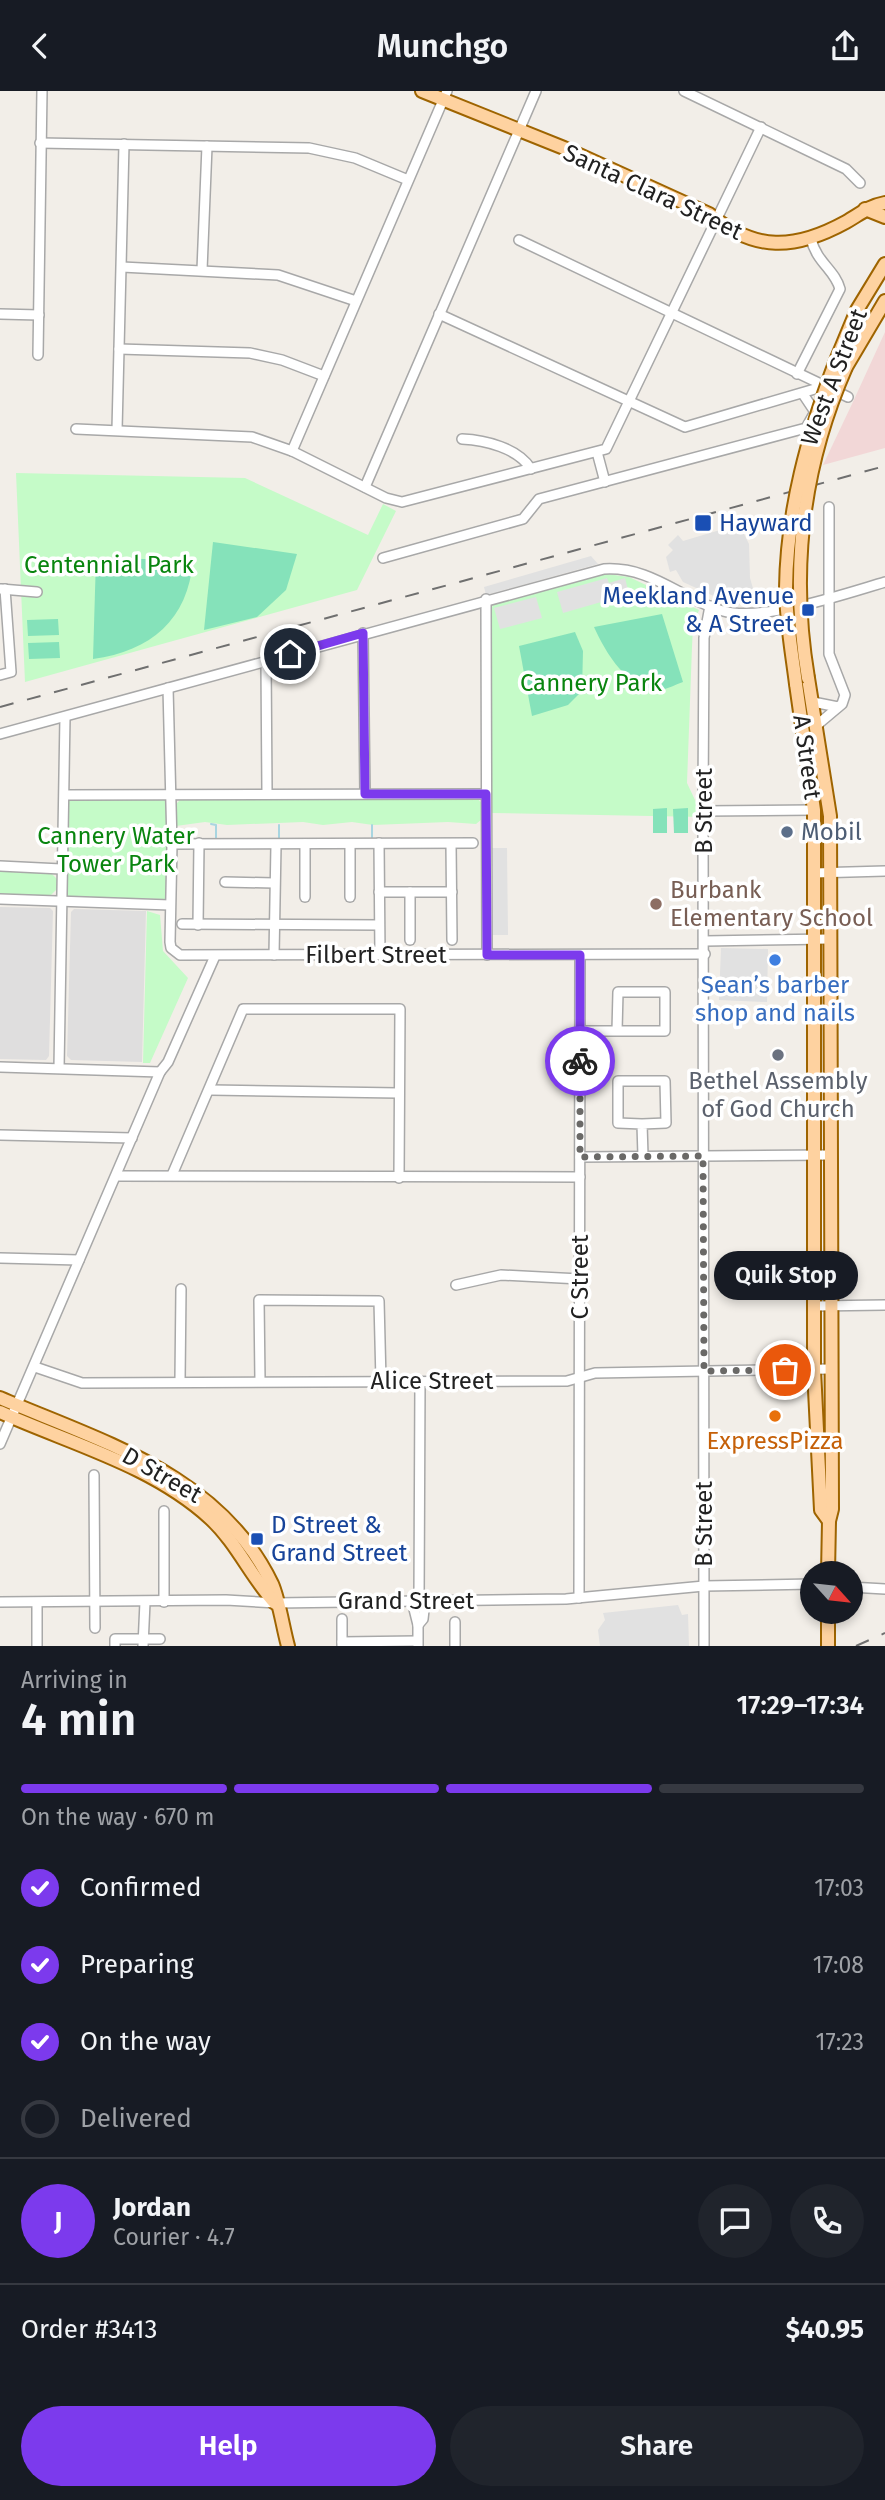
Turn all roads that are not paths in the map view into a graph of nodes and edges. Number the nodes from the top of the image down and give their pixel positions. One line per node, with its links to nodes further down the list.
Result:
1 (42, 91): 8 (street)
2 (422, 91): 5 (main road, Santa Clara Street)
3 (536, 91): 7 (street)
4 (684, 91): 6 (street)
5 (445, 95): 7 (main road, Santa Clara Street); 11 (street)
6 (761, 127): 12 (street); 16 (street)
7 (520, 129): 16 (main road, Santa Clara Street); 26 (street)
8 (40, 143): 9 (street); 27 (street)
9 (124, 144): 10 (street); 20 (street)
10 (207, 146): 11 (street); 21 (street)
11 (408, 180): 22 (street)
12 (860, 183)
13 (885, 203): 14 (main road, Santa Clara Street)
14 (864, 209): 15 (main road); 17 (main road, Santa Clara Street)
15 (885, 217)
16 (717, 221): 17 (main road, Santa Clara Street); 24 (street)
17 (811, 239): 31 (street)
18 (519, 240): 24 (street)
19 (885, 264): 30 (main road, West A Street)
20 (122, 267): 21 (street); 28 (street)
21 (202, 270): 22 (street)
22 (356, 301): 32 (street)
23 (885, 301): 30 (main road, West A Street)
24 (672, 313): 31 (street); 36 (street)
25 (0, 314): 27 (street)
26 (439, 314): 36 (street); 45 (street)
27 (38, 315): 29 (street)
28 (119, 349): 32 (street); 39 (street)
29 (38, 355)
30 (841, 365): 46 (main road, West A Street, bridge)
31 (797, 374): 33 (street)
32 (324, 376): 41 (street)
33 (825, 386): 34 (street); 35 (street); 37 (street)
34 (803, 394): 36 (street); 37 (street)
35 (848, 397)
36 (629, 402): 42 (street)
37 (815, 412): 44 (street)
38 (76, 429): 39 (street)
39 (117, 431): 41 (street)
40 (462, 439): 43 (street)
41 (292, 451): 45 (street)
42 (602, 451): 43 (street); 44 (street)
43 (531, 469): 45 (street)
44 (605, 482): 48 (street)
45 (365, 487)
46 (801, 496): 58 (main road, A Street, bridge)
47 (829, 507): 52 (street, A Street)
48 (383, 558)
49 (885, 582): 52 (street)
50 (2, 589): 51 (street); 57 (street)
51 (37, 592)
52 (830, 596): 54 (street); 61 (street, A Street)
53 (486, 599): 54 (street); 55 (street); 67 (street)
54 (710, 606): 71 (street, B Street)
55 (363, 633): 56 (street); 66 (street)
56 (266, 661): 59 (street); 65 (street)
57 (0, 675)
58 (802, 681): 60 (main road, A Street); 70 (main road, A Street)
59 (168, 688): 62 (street); 69 (street)
60 (813, 702): 61 (street, A Street); 63 (main road, A Street)
61 (838, 707): 63 (street, A Street)
62 (65, 717): 64 (street); 68 (street)
63 (817, 725): 82 (main road, A Street)
64 (0, 734)
65 (267, 793): 66 (street); 69 (street)
66 (365, 794): 67 (street)
67 (486, 794): 107 (street)
68 (65, 795): 69 (street); 81 (street)
69 (170, 795): 72 (street)
70 (814, 810): 71 (street); 84 (main road, A Street)
71 (703, 811): 103 (street, B Street)
72 (172, 843): 73 (street); 94 (street)
73 (199, 843): 79 (street); 96 (street)
74 (379, 843): 77 (street); 78 (street); 87 (street)
75 (473, 843): 78 (street)
76 (305, 844): 77 (street); 79 (street); 90 (street)
77 (350, 844): 91 (street)
78 (452, 844): 89 (street)
79 (276, 845): 86 (street)
80 (0, 866): 81 (street)
81 (61, 869): 93 (street)
82 (831, 871): 83 (street); 84 (street); 100 (main road, A Street)
83 (885, 871)
84 (814, 873): 99 (main road, A Street)
85 (225, 882): 86 (street)
86 (274, 883): 97 (street)
87 (379, 892): 88 (street); 98 (street)
88 (410, 892): 89 (street); 101 (street)
89 (452, 892): 102 (street)
90 (305, 897)
91 (350, 897)
92 (0, 899): 93 (street)
93 (61, 901): 94 (street); 113 (street)
94 (170, 905): 109 (street, Filbert Street)
95 (182, 925): 96 (street)
96 (198, 925): 97 (street)
97 (274, 925): 98 (street); 105 (street)
98 (379, 925): 106 (street)
99 (813, 939): 100 (street); 103 (street); 120 (main road, A Street)
100 (830, 939): 121 (main road, A Street)
101 (410, 940)
102 (452, 940)
103 (705, 941): 104 (street, B Street)
104 (705, 954): 108 (street, Filbert Street); 123 (street, B Street)
105 (274, 955): 106 (street, Filbert Street); 109 (street, Filbert Street)
106 (380, 955): 107 (street, Filbert Street)
107 (487, 955): 108 (street, Filbert Street)
108 (580, 955): 110 (street, C Street)
109 (215, 956): 114 (street)
110 (580, 1031): 111 (street); 124 (street, C Street)
111 (617, 1031): 111 (street)
112 (0, 1067): 113 (street)
113 (58, 1068): 114 (street)
114 (160, 1072): 119 (street)
115 (211, 1090): 116 (street); 116 (street); 125 (street)
116 (398, 1093): 128 (street)
117 (642, 1124): 117 (street); 122 (street)
118 (0, 1135): 119 (street)
119 (132, 1138): 126 (street)
120 (814, 1155): 121 (street); 123 (street); 135 (main road, A Street)
121 (829, 1155): 136 (main road, A Street)
122 (643, 1156): 123 (street); 124 (street)
123 (703, 1156): 140 (street, B Street)
124 (580, 1157): 127 (street, C Street)
125 (172, 1175): 126 (street); 128 (street)
126 (116, 1176): 130 (street)
127 (580, 1177): 128 (street); 131 (street, C Street)
128 (399, 1178)
129 (0, 1258): 130 (street)
130 (79, 1260): 137 (street)
131 (580, 1279): 132 (street); 141 (street, C Street)
132 (456, 1285)
133 (181, 1289): 142 (street)
134 (885, 1305): 136 (street)
135 (815, 1306): 136 (street); 139 (main road, A Street)
136 (830, 1306): 138 (main road, A Street)
137 (35, 1367): 142 (street, Alice Street); 147 (street)
138 (829, 1369): 139 (street, Alice Street); 151 (main road, A Street)
139 (814, 1370): 140 (street, Alice Street); 151 (main road, A Street)
140 (704, 1371): 141 (street, Alice Street); 154 (street, B Street)
141 (580, 1377): 145 (street, Alice Street); 157 (street, C Street)
142 (180, 1380): 143 (street, Alice Street)
143 (260, 1381): 144 (street, Alice Street); 144 (street)
144 (381, 1381): 145 (street, Alice Street)
145 (421, 1381): 158 (street)
146 (0, 1398): 147 (main road, D Street)
147 (10, 1412): 148 (street); 164 (main road, D Street)
148 (0, 1444)
149 (94, 1475): 163 (street)
150 (164, 1511): 161 (street)
151 (828, 1521): 152 (main road, A Street)
152 (828, 1561)
153 (800, 1584): 154 (street, Grand Street)
154 (704, 1586): 157 (street, Grand Street); 177 (street, B Street)
155 (863, 1588): 156 (street)
156 (885, 1589)
157 (579, 1598): 158 (street, Grand Street)
158 (418, 1601): 164 (street, Grand Street); 172 (street)
159 (0, 1602): 162 (street, Grand Street)
160 (145, 1602): 161 (street, Grand Street); 163 (street, Grand Street); 170 (street)
161 (164, 1602): 164 (street, Grand Street)
162 (37, 1603): 163 (street, Grand Street); 173 (street)
163 (95, 1603): 168 (street)
164 (276, 1603): 175 (main road, D Street)
165 (342, 1619): 171 (street)
166 (455, 1622): 176 (street)
167 (828, 1624): 178 (main road)
168 (95, 1628)
169 (160, 1639): 170 (street)
170 (143, 1642): 174 (street)
171 (342, 1644): 172 (street)
172 (418, 1644)
173 (37, 1646)
174 (115, 1646)
175 (288, 1646)
176 (455, 1646)
177 (704, 1646)
178 (828, 1646)

